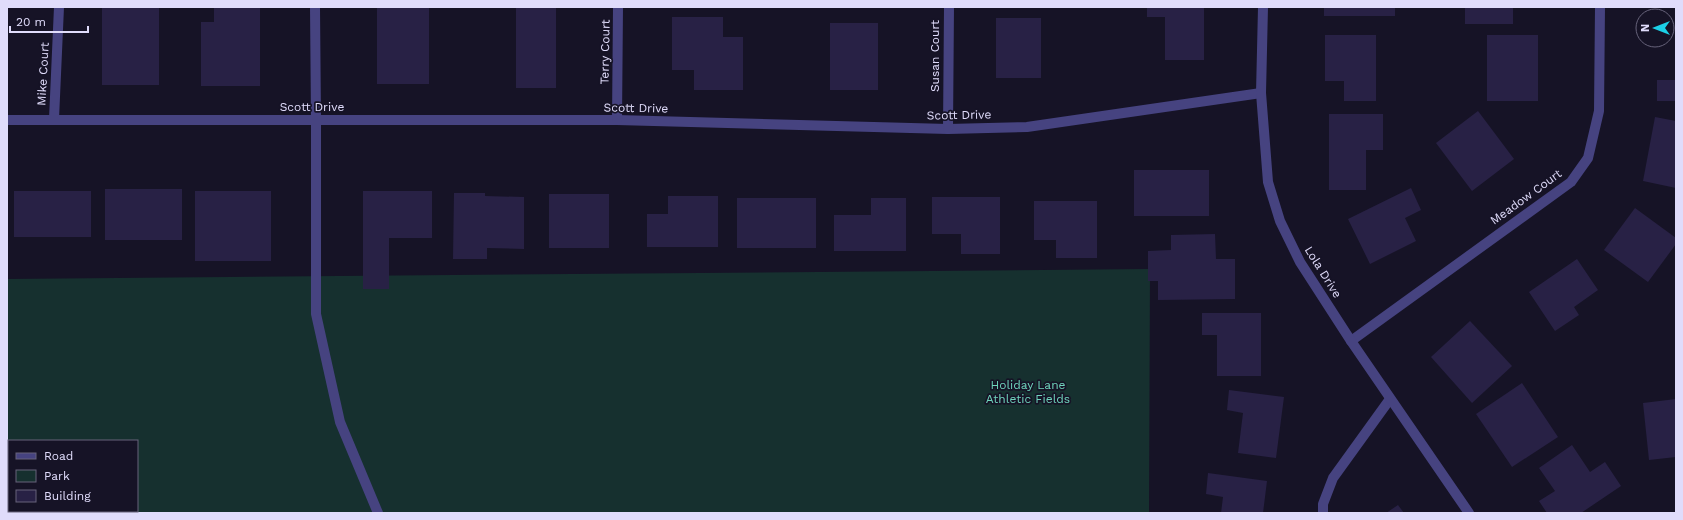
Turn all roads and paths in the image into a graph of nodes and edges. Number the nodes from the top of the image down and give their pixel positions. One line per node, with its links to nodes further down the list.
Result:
1 (59, 7): 8 (street, Mike Court)
2 (315, 7): 10 (street)
3 (618, 7): 11 (street, Terry Court)
4 (949, 7): 12 (street, Susan Court)
5 (1263, 7): 7 (street, Lola Drive)
6 (1600, 7): 13 (street, Meadow Court)
7 (1261, 93): 12 (street, Scott Drive); 13 (street, Lola Drive)
8 (54, 119): 9 (street, Scott Drive); 10 (street, Scott Drive)
9 (7, 120)
10 (316, 120): 11 (street, Scott Drive); 15 (street)
11 (617, 120): 12 (street, Scott Drive)
12 (948, 129)
13 (1351, 341): 14 (street, Lola Drive)
14 (1390, 399): 16 (street); 17 (street, Lola Drive)
15 (378, 513)
16 (1323, 513)
17 (1470, 513)

